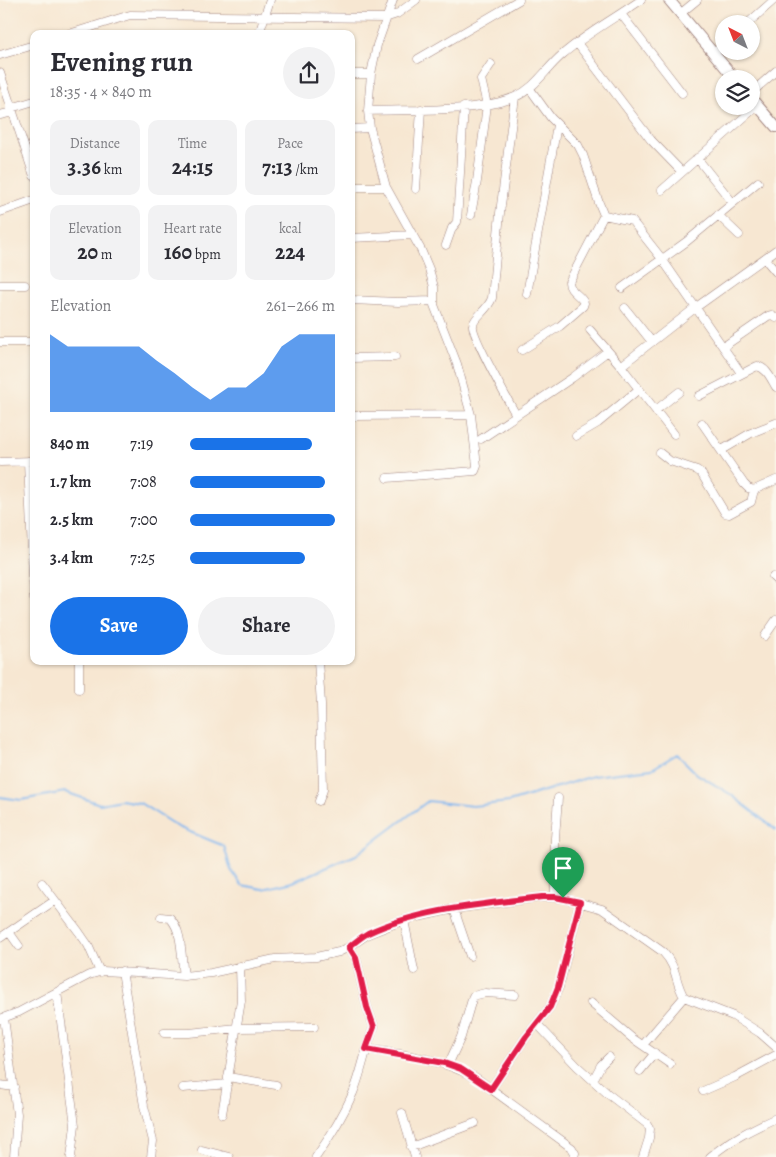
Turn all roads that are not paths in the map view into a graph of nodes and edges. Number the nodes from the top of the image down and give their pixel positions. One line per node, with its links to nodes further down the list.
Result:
1 (270, 0): 12 (street)
2 (392, 0): 13 (street)
3 (416, 0): 13 (street)
4 (519, 0): 20 (street)
5 (640, 0): 9 (street)
6 (669, 0): 10 (main road)
7 (697, 0): 10 (street)
8 (774, 0): 11 (street)
9 (622, 14): 16 (street); 29 (street)
10 (680, 14): 18 (main road)
11 (757, 15)
12 (265, 16): 13 (street); 14 (street); 15 (street)
13 (385, 18): 26 (street)
14 (82, 30)
15 (260, 30)
16 (577, 43): 28 (street); 46 (street)
17 (30, 46): 19 (street)
18 (713, 54): 22 (main road)
19 (0, 55)
20 (418, 59)
21 (491, 64): 32 (street)
22 (727, 70)
23 (776, 71): 27 (street)
24 (0, 73): 36 (street)
25 (355, 74): 26 (street)
26 (370, 74): 37 (street)
27 (760, 85)
28 (530, 89): 30 (street); 40 (street)
29 (682, 92)
30 (514, 98): 32 (street); 92 (street)
31 (30, 103): 36 (street)
32 (487, 105): 33 (street); 55 (street)
33 (464, 107): 35 (street); 61 (street)
34 (760, 108): 41 (main road)
35 (421, 109): 37 (street); 50 (street)
36 (12, 110): 38 (street); 44 (street)
37 (368, 110): 42 (street)
38 (0, 115)
39 (740, 115): 45 (street)
40 (557, 125): 57 (street); 69 (street)
41 (776, 127)
42 (370, 128): 43 (street); 49 (street)
43 (355, 129)
44 (30, 155)
45 (697, 158): 46 (street); 53 (street)
46 (682, 172): 51 (street)
47 (758, 182): 53 (street)
48 (355, 187): 49 (street)
49 (386, 187): 58 (street)
50 (416, 189)
51 (662, 190)
52 (30, 201): 54 (street)
53 (733, 203): 56 (street)
54 (0, 212)
55 (471, 215)
56 (718, 215): 59 (street); 63 (street)
57 (604, 216): 63 (street); 80 (street)
58 (412, 235): 60 (street); 71 (street)
59 (739, 235)
60 (355, 238)
61 (446, 245)
62 (776, 250): 64 (street)
63 (662, 259): 68 (street); 73 (street)
64 (765, 259): 65 (street); 73 (street)
65 (776, 272)
66 (0, 285): 67 (street)
67 (25, 285)
68 (622, 288)
69 (527, 294)
70 (355, 300): 71 (street)
71 (433, 301): 91 (street)
72 (625, 308): 78 (street)
73 (696, 308): 78 (street); 79 (street)
74 (776, 318): 79 (street)
75 (590, 330): 81 (street)
76 (0, 342): 77 (street)
77 (30, 342)
78 (652, 342): 84 (street)
79 (723, 347): 85 (street)
80 (522, 350)
81 (608, 351): 84 (street); 92 (street)
82 (395, 357): 83 (street)
83 (355, 358)
84 (621, 366): 87 (street)
85 (741, 373): 86 (street); 89 (street)
86 (776, 387)
87 (639, 389): 90 (street); 97 (street)
88 (679, 392): 90 (street)
89 (699, 396)
90 (656, 410): 96 (street)
91 (471, 415): 93 (street); 103 (street)
92 (516, 415): 98 (street)
93 (355, 416)
94 (702, 423): 99 (street)
95 (776, 423): 99 (street)
96 (674, 434)
97 (576, 436)
98 (481, 439)
99 (722, 450): 105 (street)
100 (660, 453): 105 (street)
101 (30, 461): 102 (street)
102 (0, 462)
103 (387, 478)
104 (776, 480): 105 (street)
105 (754, 490)
106 (776, 620): 107 (street)
107 (765, 636)
108 (79, 665): 110 (street)
109 (318, 665): 112 (street)
110 (79, 689)
111 (558, 798): 114 (street)
112 (319, 801)
113 (42, 883): 115 (street)
114 (555, 897): 116 (street); 117 (street)
115 (54, 900): 120 (street); 128 (street)
116 (580, 902): 132 (street); 135 (street)
117 (454, 909): 119 (street); 124 (street)
118 (161, 917): 129 (street)
119 (404, 920): 123 (street); 126 (street)
120 (8, 932): 121 (street); 122 (street)
121 (0, 938)
122 (19, 946)
123 (349, 947): 125 (street); 141 (street)
124 (470, 956)
125 (240, 966): 129 (street); 137 (street)
126 (414, 970)
127 (122, 971): 128 (street); 129 (street); 164 (street)
128 (100, 972): 130 (street)
129 (184, 976)
130 (57, 992): 134 (street); 163 (street)
131 (515, 995): 146 (street)
132 (684, 997): 139 (street); 140 (street)
133 (591, 1002): 139 (street)
134 (2, 1018): 152 (street)
135 (537, 1024): 148 (street); 154 (street)
136 (314, 1027): 137 (street)
137 (237, 1028): 138 (street); 149 (street)
138 (164, 1032)
139 (644, 1045): 142 (street)
140 (776, 1047)
141 (366, 1049): 146 (street); 166 (street)
142 (655, 1053): 145 (street); 147 (street)
143 (776, 1054): 155 (street)
144 (609, 1057): 148 (street)
145 (670, 1064)
146 (448, 1065): 154 (street)
147 (640, 1071)
148 (593, 1080): 169 (street)
149 (228, 1081): 151 (street); 153 (street); 157 (street)
150 (0, 1085): 152 (street)
151 (276, 1085)
152 (14, 1087): 162 (street)
153 (184, 1088)
154 (491, 1089): 168 (street)
155 (703, 1091)
156 (402, 1113): 160 (street)
157 (222, 1114)
158 (776, 1118): 170 (street)
159 (475, 1123): 160 (street)
160 (411, 1147): 167 (street)
161 (202, 1150): 165 (street)
162 (14, 1157)
163 (71, 1157)
164 (151, 1157)
165 (229, 1157)
166 (317, 1157)
167 (415, 1157)
168 (574, 1157)
169 (643, 1157)
170 (710, 1157)

